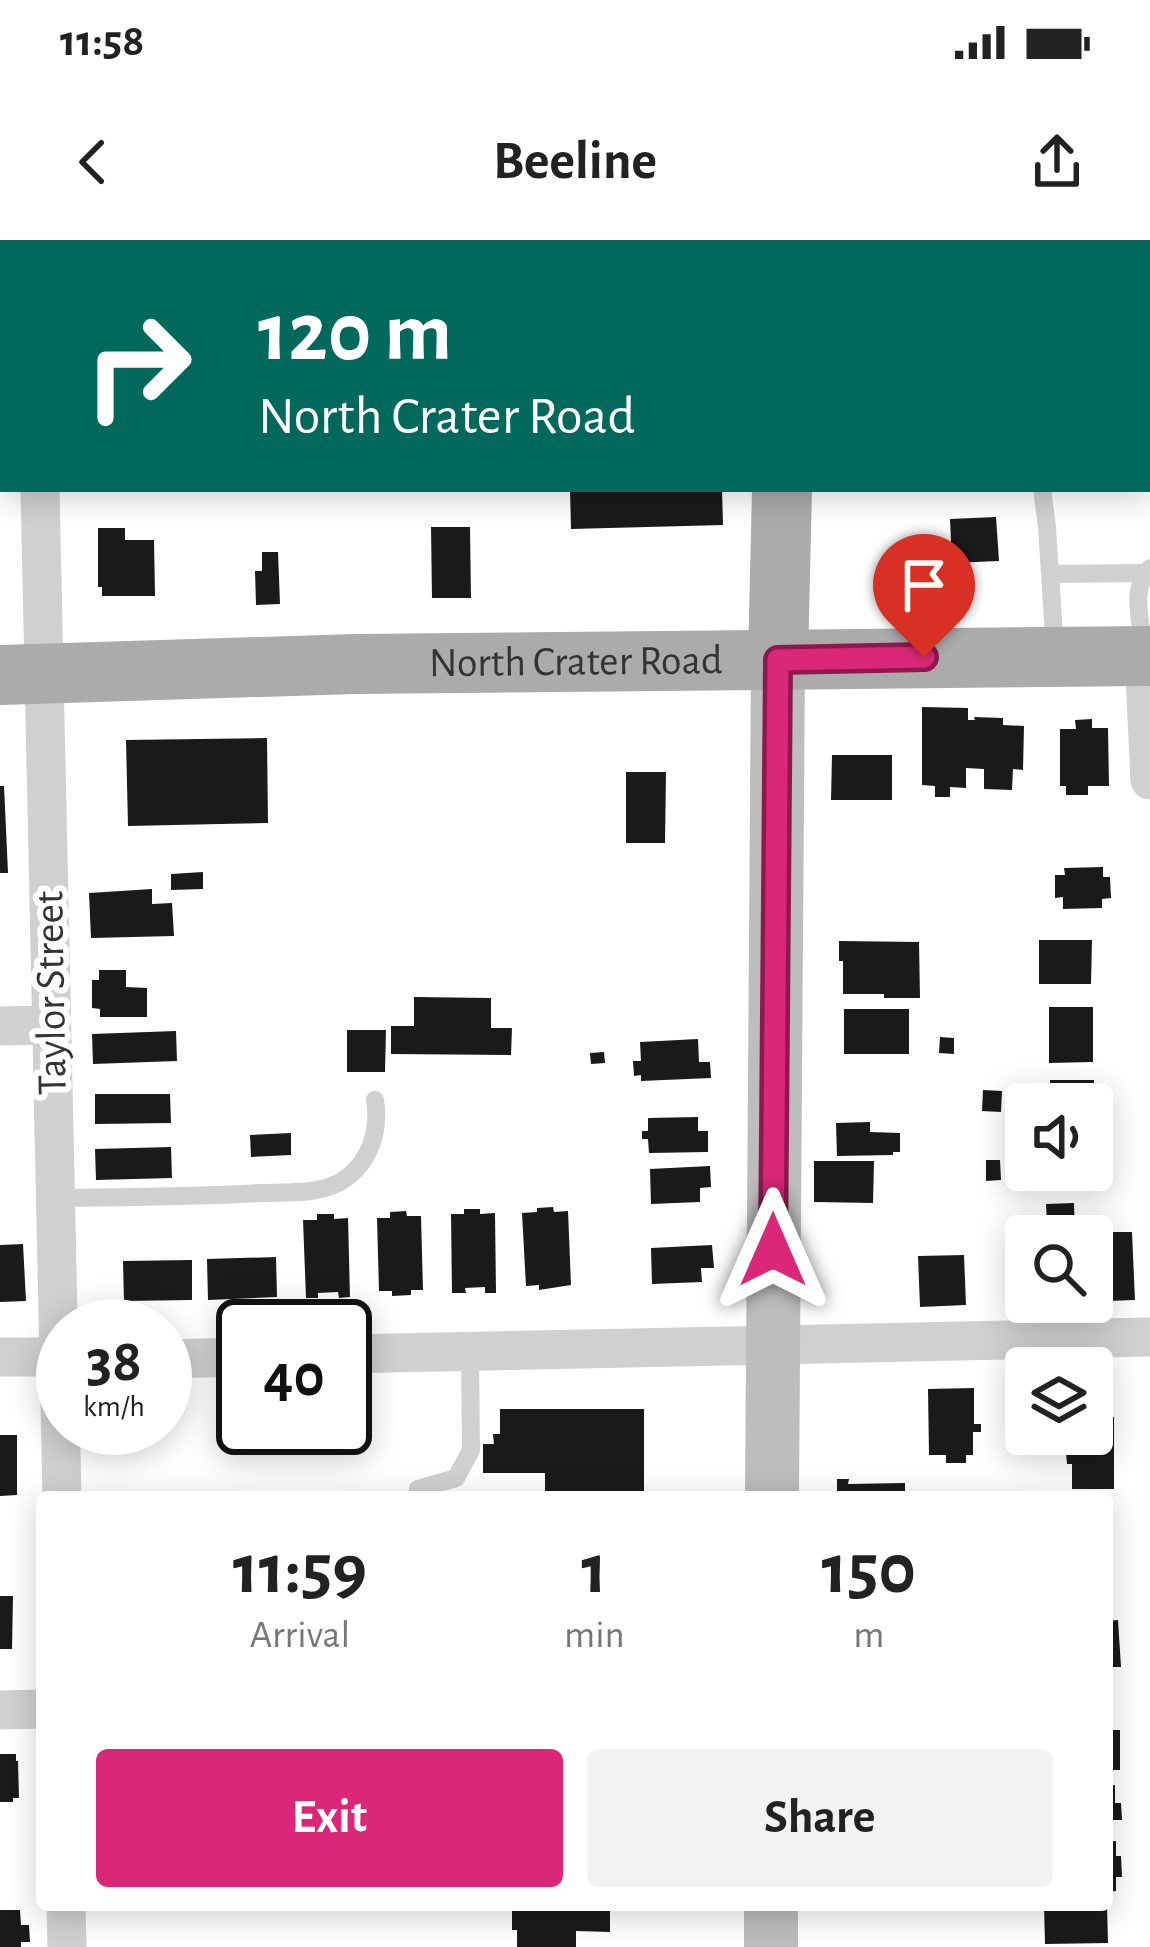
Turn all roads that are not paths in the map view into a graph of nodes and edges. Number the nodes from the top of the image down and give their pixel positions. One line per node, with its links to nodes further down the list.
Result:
1 (40, 492): 9 (street, Taylor Street)
2 (782, 492): 8 (main road)
3 (1042, 492): 5 (lane)
4 (1147, 571): 5 (lane); 7 (lane)
5 (1051, 574): 6 (lane)
6 (1055, 656): 7 (main road, North Crater Road); 8 (main road, North Crater Road)
7 (1147, 656): 10 (street)
8 (778, 660): 9 (main road, North Crater Road); 17 (street)
9 (22, 674): 11 (street, Taylor Street)
10 (1150, 779)
11 (51, 1025): 12 (street); 14 (street, Taylor Street)
12 (0, 1026)
13 (375, 1100): 14 (lane)
14 (55, 1198): 15 (street, Taylor Street)
15 (59, 1299)
16 (1150, 1337): 17 (street)
17 (772, 1343): 18 (street); 25 (street)
18 (470, 1351): 19 (street); 24 (lane)
19 (372, 1353)
20 (0, 1357): 21 (street)
21 (36, 1357)
22 (62, 1455): 23 (street, Taylor Street)
23 (62, 1491)
24 (418, 1491)
25 (772, 1491)
26 (36, 1709): 27 (street)
27 (0, 1710)
28 (67, 1911): 30 (street)
29 (771, 1911): 31 (street)
30 (67, 1947)
31 (771, 1947)

